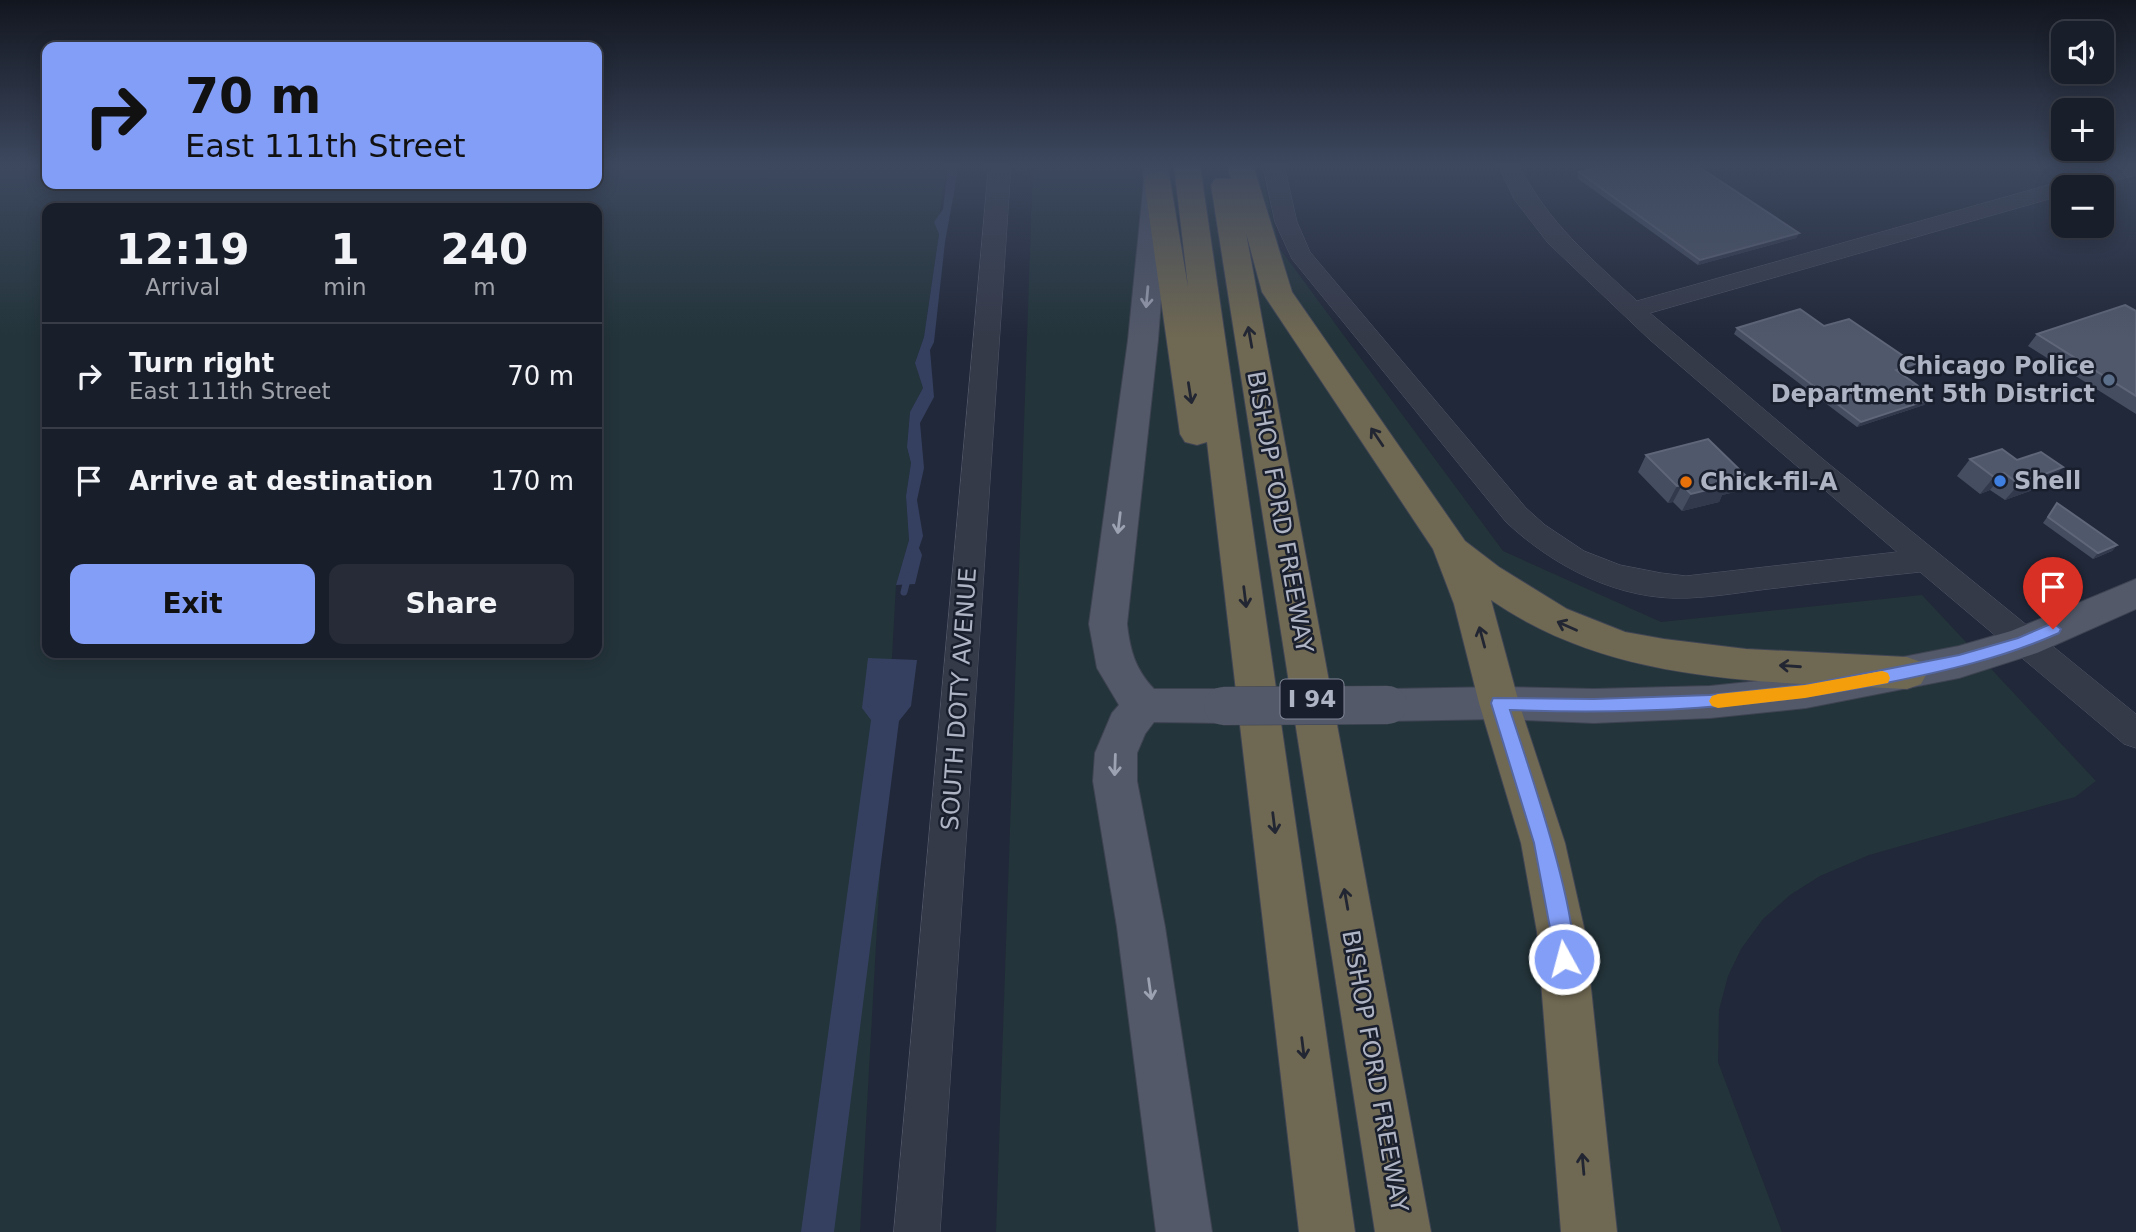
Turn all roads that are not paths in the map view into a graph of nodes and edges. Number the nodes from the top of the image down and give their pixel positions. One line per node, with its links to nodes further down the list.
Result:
1 (996, 222): 18 (street, SOUTH DOTY AVENUE)
2 (1159, 222): 16 (main road, one-way to 16)
3 (1176, 222): 20 (highway, BISHOP FORD FREEWAY / I 94, one-way to 20)
4 (1231, 222): 21 (highway, BISHOP FORD FREEWAY / I 94, one-way to 4)
5 (1256, 222): 10 (highway, one-way to 5)
6 (1286, 222): 11 (street)
7 (1542, 222): 9 (street)
8 (1943, 222): 9 (street)
9 (1633, 310): 11 (street)
10 (1450, 546): 14 (highway, one-way to 10); 15 (highway, one-way to 10)
11 (1925, 560): 13 (street)
12 (2136, 593): 13 (main road)
13 (2023, 642): 14 (main road); 17 (street)
14 (1907, 674): 15 (main road)
15 (1499, 703): 16 (main road, bridge); 22 (highway, one-way to 15)
16 (1144, 705): 19 (main road, one-way to 19)
17 (2136, 734)
18 (918, 1232)
19 (1184, 1232)
20 (1327, 1232)
21 (1403, 1232)
22 (1589, 1232)

